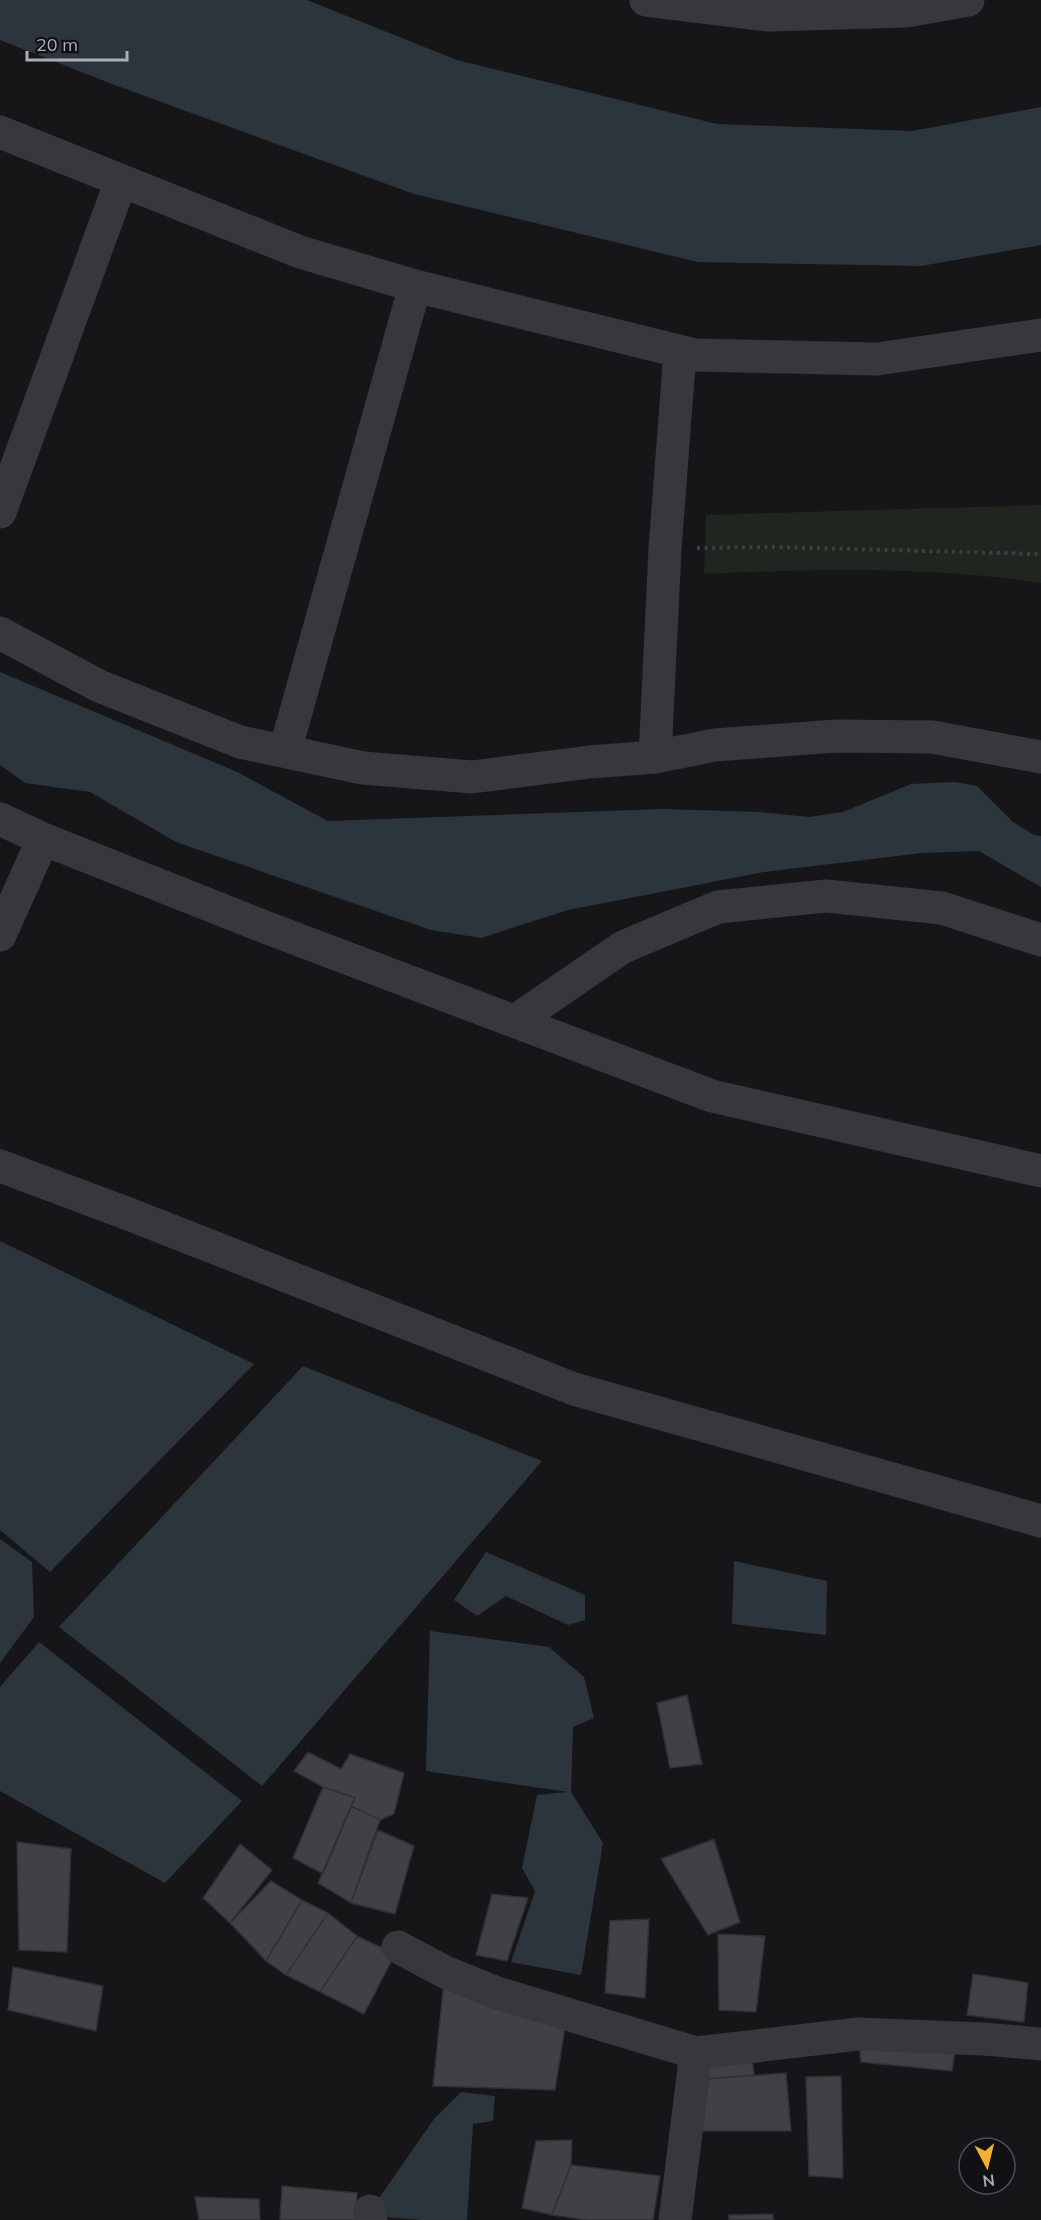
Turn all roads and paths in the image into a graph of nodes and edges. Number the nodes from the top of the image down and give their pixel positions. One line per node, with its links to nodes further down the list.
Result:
1 (968, 0): 2 (street)
2 (664, 1)
3 (0, 132): 4 (street)
4 (121, 181): 5 (street); 8 (street)
5 (416, 286): 7 (street); 12 (street)
6 (1041, 334): 7 (street)
7 (680, 352): 9 (street)
8 (0, 512)
9 (665, 549): 10 (path); 13 (street)
10 (1041, 554)
11 (0, 633): 12 (street)
12 (285, 751): 13 (street)
13 (655, 757): 14 (street)
14 (1041, 757)
15 (0, 819): 16 (street)
16 (43, 839): 17 (street); 19 (street)
17 (0, 935)
18 (1041, 940): 19 (street)
19 (515, 1021): 21 (street)
20 (0, 1166): 22 (street)
21 (1041, 1171)
22 (1041, 1521)
23 (398, 1947): 25 (street)
24 (1041, 2044): 25 (street)
25 (696, 2053): 26 (street)
26 (675, 2220)

